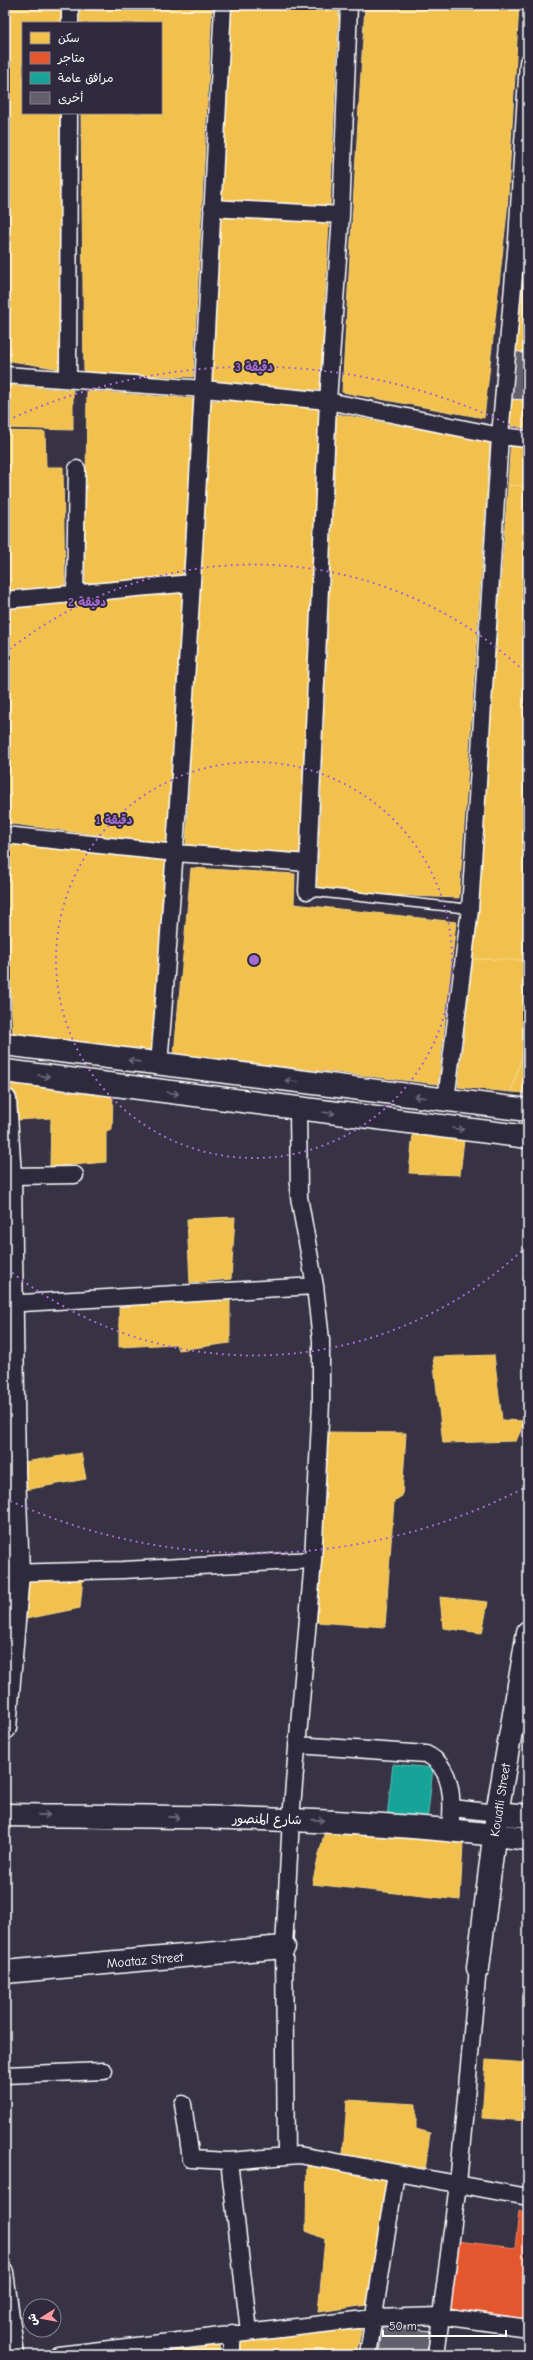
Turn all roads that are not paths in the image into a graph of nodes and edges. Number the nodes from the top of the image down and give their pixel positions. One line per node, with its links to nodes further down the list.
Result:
1 (70, 5): 4 (street)
2 (223, 5): 7 (street)
3 (348, 5): 8 (street)
4 (70, 22)
5 (528, 62): 9 (street)
6 (69, 114): 11 (street)
7 (212, 208): 8 (street); 12 (street)
8 (341, 215): 13 (street)
9 (522, 240): 14 (street)
10 (5, 375): 11 (street)
11 (68, 379): 12 (street)
12 (204, 389): 13 (street); 17 (street)
13 (328, 401): 14 (street); 22 (street)
14 (500, 436): 15 (street); 24 (street)
15 (528, 439)
16 (77, 469): 18 (street)
17 (192, 583): 18 (street); 21 (street)
18 (75, 594): 19 (street)
19 (5, 600)
20 (5, 835): 21 (street)
21 (176, 853): 22 (street); 26 (street)
22 (308, 864): 23 (street)
23 (307, 891): 24 (lane)
24 (470, 909): 29 (street)
25 (5, 1044): 26 (street, one-way to 25)
26 (159, 1065): 29 (street, one-way to 26)
27 (5, 1071): 30 (street, one-way to 30)
28 (5, 1100): 34 (street)
29 (446, 1100): 31 (street)
30 (298, 1109): 32 (street, one-way to 32); 35 (street)
31 (528, 1110)
32 (528, 1137)
33 (75, 1175): 34 (street)
34 (10, 1176): 36 (street)
35 (315, 1286): 36 (street); 37 (street)
36 (9, 1301): 38 (street)
37 (313, 1560): 38 (street); 41 (street)
38 (11, 1573): 40 (street)
39 (528, 1632): 43 (street, Kouatli Street)
40 (5, 1728)
41 (297, 1745): 42 (street); 46 (street)
42 (452, 1808): 43 (street); 47 (street)
43 (497, 1813): 45 (street); 48 (street, Kouatli Street)
44 (5, 1815): 46 (street, شارع المنصور, one-way to 46)
45 (528, 1816)
46 (291, 1818): 47 (street, شارع المنصور, one-way to 47); 50 (street)
47 (450, 1829): 48 (street, شارع المنصور)
48 (494, 1835): 49 (street, شارع المنصور); 51 (street, Kouatli Street)
49 (528, 1839)
50 (284, 1947): 52 (street, Moataz Street); 56 (street)
51 (478, 1968): 59 (street)
52 (5, 1972)
53 (104, 2071): 54 (street)
54 (5, 2075)
55 (183, 2104): 57 (street)
56 (286, 2156): 57 (street); 58 (street)
57 (229, 2161): 65 (street)
58 (396, 2173): 59 (street); 63 (street)
59 (458, 2184): 60 (street); 62 (street)
60 (528, 2197)
61 (5, 2272): 67 (street)
62 (441, 2316): 63 (street); 64 (street); 71 (street)
63 (374, 2318): 65 (street); 70 (street)
64 (528, 2328)
65 (249, 2331): 66 (street)
66 (232, 2333): 68 (street); 69 (street)
67 (16, 2355)
68 (58, 2355)
69 (232, 2355)
70 (368, 2355)
71 (436, 2355)

